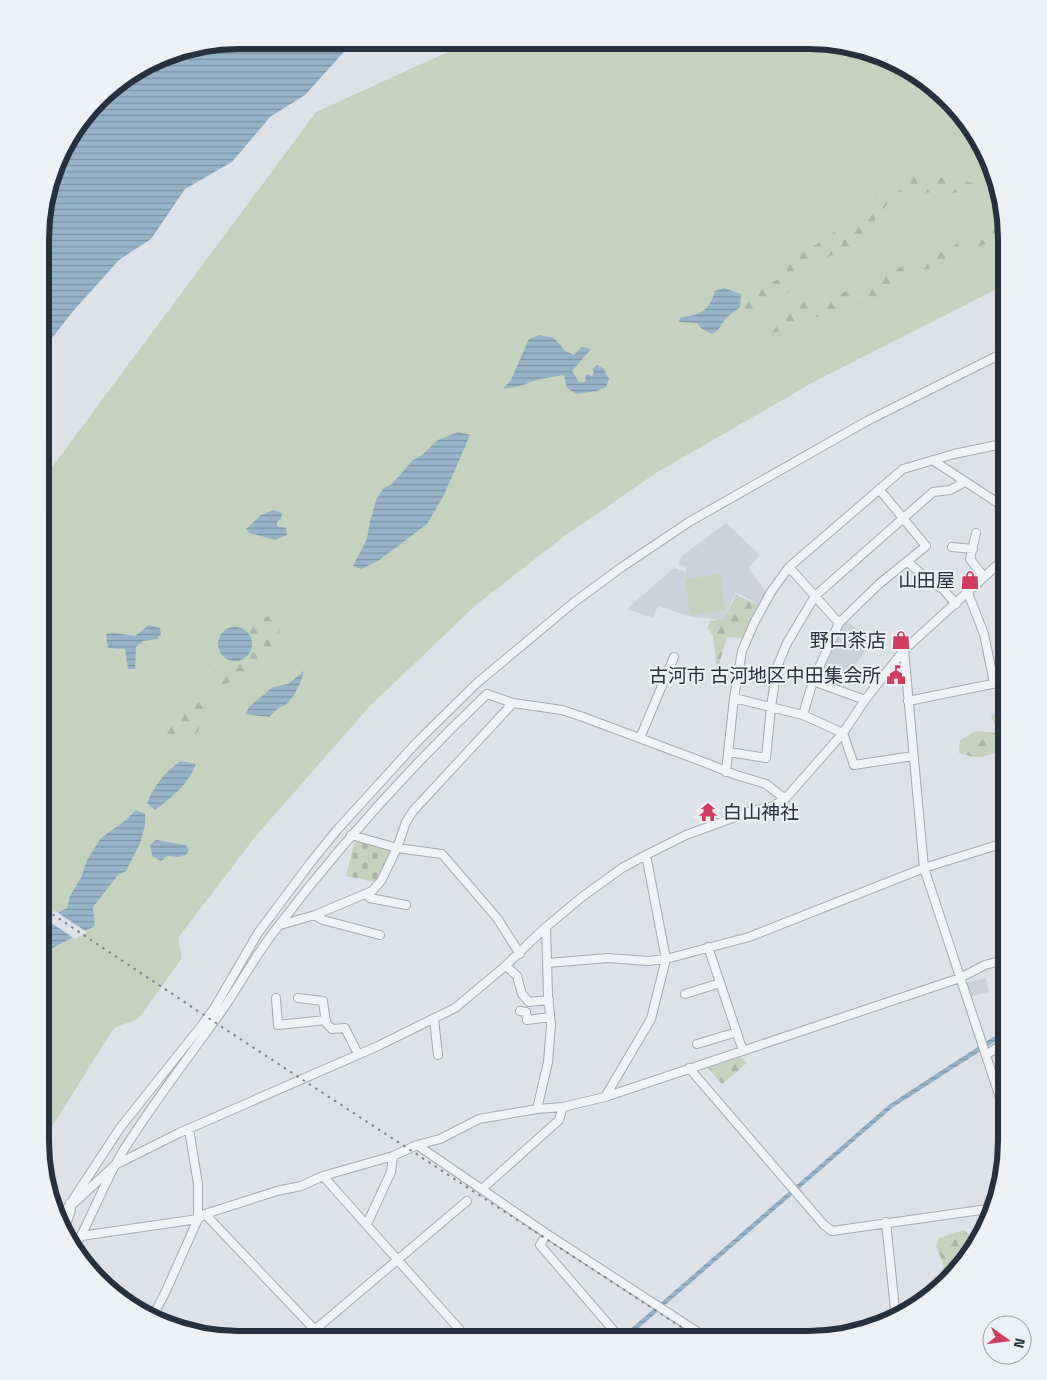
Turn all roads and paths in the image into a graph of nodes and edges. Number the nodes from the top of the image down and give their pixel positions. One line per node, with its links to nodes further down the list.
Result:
1 (998, 356): 82 (street)
2 (998, 444): 3 (street)
3 (934, 461): 4 (street); 5 (street)
4 (965, 482): 6 (street); 7 (street)
5 (879, 489): 7 (street); 13 (street)
6 (998, 503)
7 (903, 517): 11 (street); 16 (street)
8 (976, 533): 10 (street)
9 (952, 547): 10 (street)
10 (973, 549): 14 (street)
11 (908, 562): 17 (street); 18 (street)
12 (998, 565): 14 (street)
13 (789, 567): 16 (street); 24 (street)
14 (984, 577): 15 (street)
15 (968, 593): 17 (street); 23 (street)
16 (815, 596): 18 (street); 28 (street)
17 (956, 604): 19 (street)
18 (839, 623): 21 (street)
19 (904, 650): 25 (street); 26 (street)
20 (674, 657): 31 (street)
21 (813, 681): 25 (street); 29 (street)
22 (998, 682): 23 (street)
23 (994, 683): 26 (street)
24 (734, 698): 28 (street); 32 (street)
25 (865, 700): 30 (street)
26 (908, 701): 33 (street)
27 (512, 703): 31 (street); 36 (street); 38 (street)
28 (771, 707): 29 (street); 32 (street)
29 (803, 715): 30 (street)
30 (844, 733): 33 (street); 35 (street)
31 (640, 738): 34 (street)
32 (729, 752): 34 (street)
33 (913, 756): 40 (street)
34 (726, 772): 35 (street)
35 (785, 799): 39 (street)
36 (351, 835): 38 (street); 44 (street)
37 (998, 845): 40 (street)
38 (397, 848): 41 (street); 48 (street)
39 (646, 854): 45 (street); 49 (street)
40 (924, 868): 47 (street); 53 (street)
41 (367, 894): 42 (street); 43 (street)
42 (406, 905)
43 (314, 915): 44 (street); 46 (street)
44 (280, 925): 78 (street)
45 (546, 927): 48 (street); 51 (street)
46 (380, 935)
47 (708, 947): 49 (street); 54 (street)
48 (520, 954): 52 (street)
49 (666, 959): 51 (street); 72 (street)
50 (998, 961): 53 (street)
51 (548, 963): 58 (street)
52 (506, 966): 58 (street); 61 (street)
53 (960, 978): 66 (street); 69 (street)
54 (720, 983): 55 (street); 63 (street)
55 (685, 994)
56 (276, 998): 62 (street)
57 (298, 998): 62 (street)
58 (549, 1000): 60 (street)
59 (520, 1011): 60 (street)
60 (550, 1017): 74 (street)
61 (434, 1018): 67 (street); 68 (street)
62 (326, 1020): 67 (street)
63 (737, 1032): 64 (street); 66 (street)
64 (698, 1044)
65 (998, 1047): 69 (street)
66 (743, 1051): 70 (street)
67 (358, 1054): 75 (street)
68 (438, 1055)
69 (986, 1055): 71 (street)
70 (689, 1068): 72 (street); 87 (street)
71 (998, 1084)
72 (605, 1097): 73 (street)
73 (563, 1106): 74 (street); 80 (street)
74 (537, 1109): 76 (street)
75 (189, 1129): 78 (street); 85 (street)
76 (417, 1145): 77 (street); 80 (street)
77 (393, 1156): 79 (street); 88 (street)
78 (116, 1165): 82 (street); 90 (street)
79 (323, 1176): 85 (street); 88 (street)
80 (482, 1190): 89 (street)
81 (467, 1201): 92 (street)
82 (70, 1203): 84 (street); 86 (street)
83 (986, 1209): 87 (street)
84 (63, 1214)
85 (201, 1216): 90 (street); 94 (street); 95 (street)
86 (67, 1222)
87 (886, 1222): 93 (street)
88 (367, 1224): 92 (street)
89 (547, 1234): 97 (street); 98 (street)
90 (81, 1236): 91 (street)
91 (77, 1241)
92 (397, 1259): 95 (street); 96 (street)
93 (895, 1310)
94 (155, 1312)
95 (314, 1330)
96 (461, 1331)
97 (613, 1331)
98 (696, 1331)

